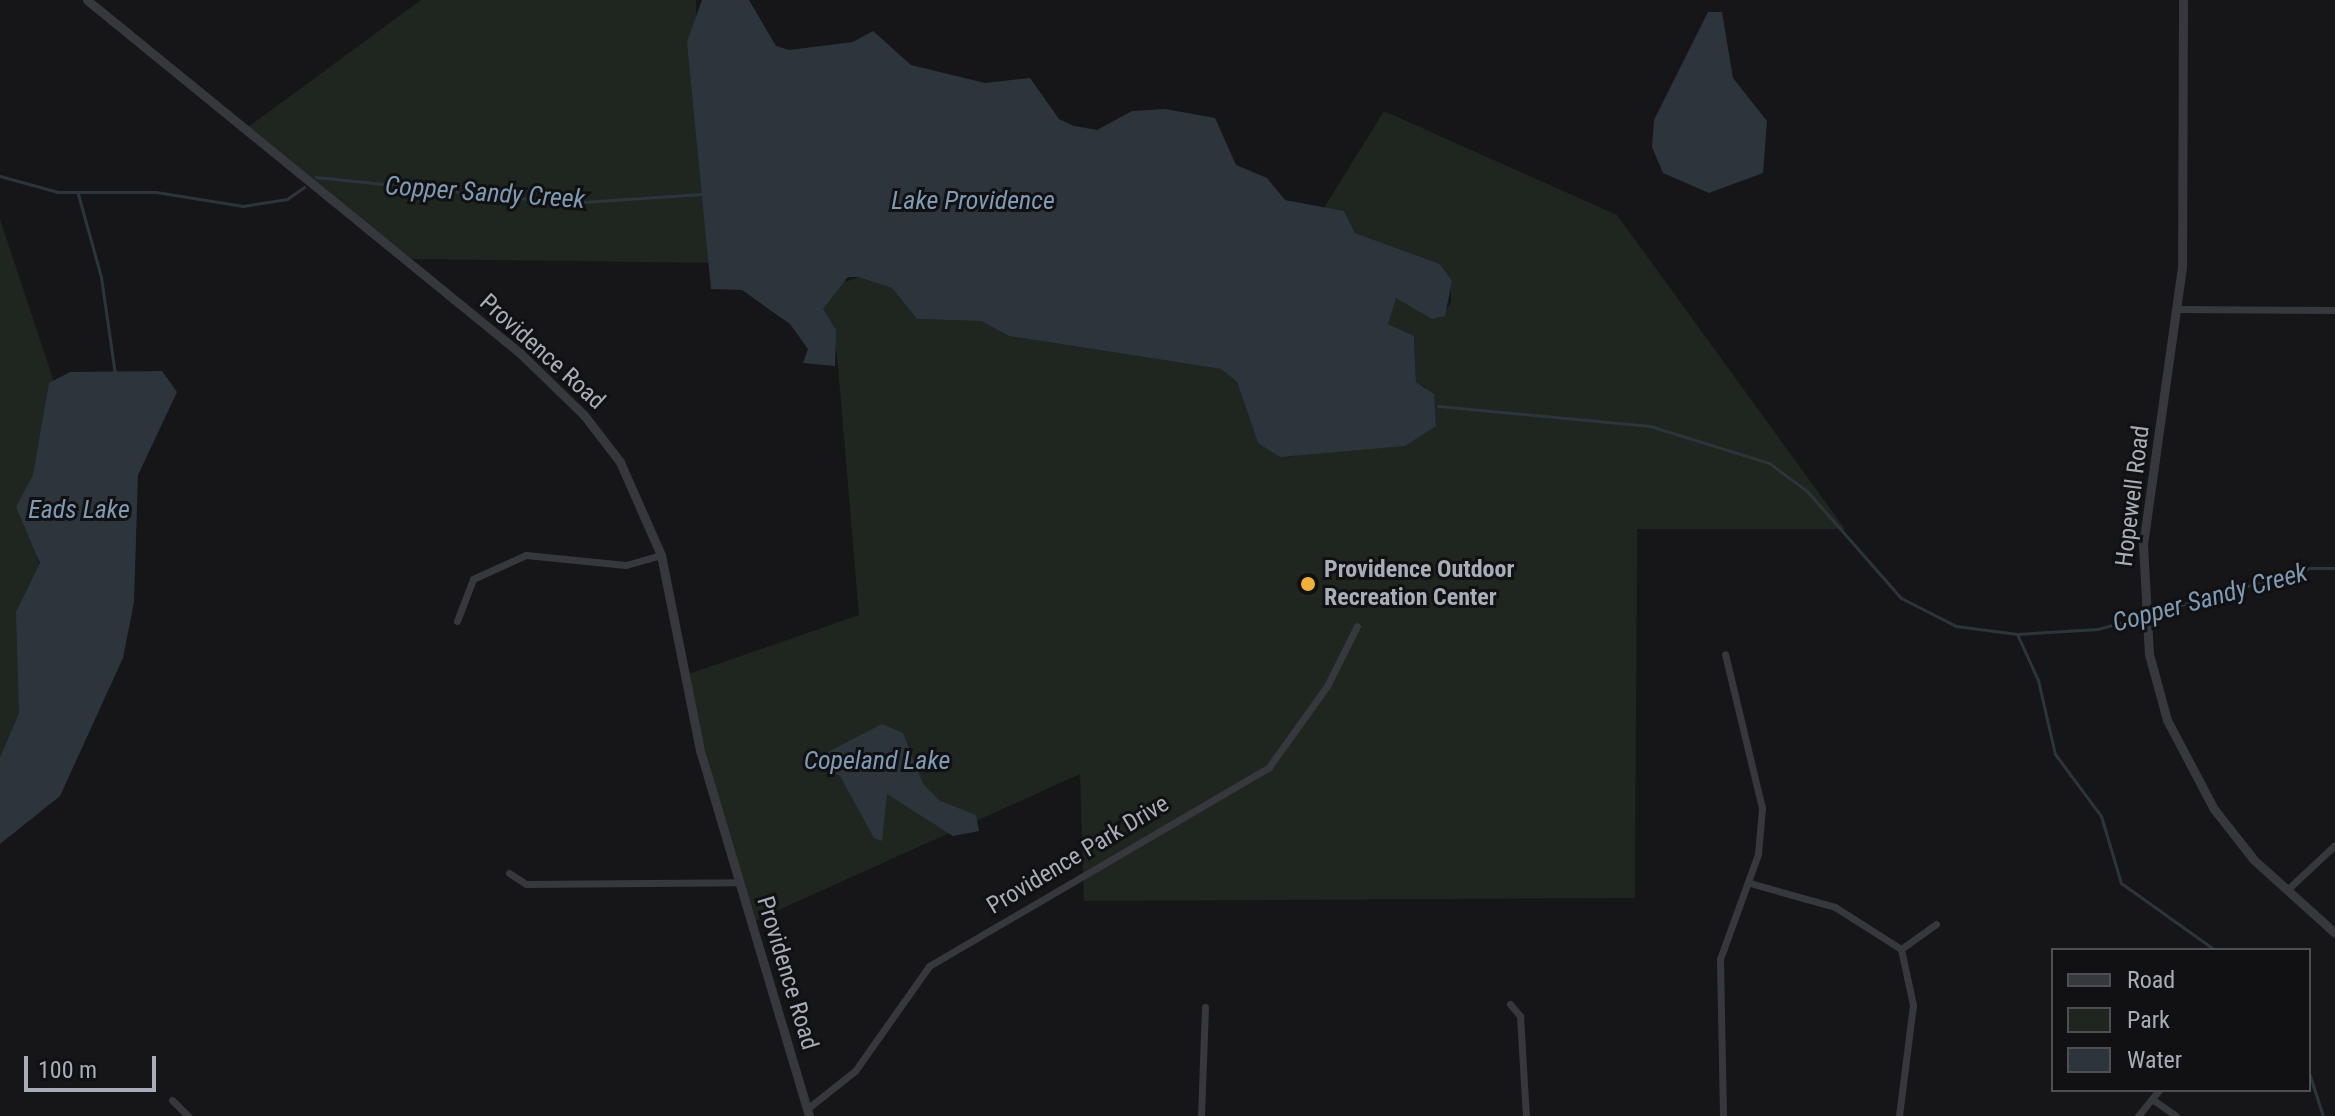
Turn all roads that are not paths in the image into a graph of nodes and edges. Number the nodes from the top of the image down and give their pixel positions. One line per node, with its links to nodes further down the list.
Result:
1 (87, 0): 5 (street, Providence Road)
2 (2183, 0): 3 (street, Hopewell Road)
3 (2179, 309): 4 (street); 13 (street, Hopewell Road)
4 (2335, 310)
5 (661, 555): 6 (street); 11 (street, Providence Road)
6 (457, 621)
7 (1357, 626): 22 (street, Providence Park Drive)
8 (1725, 654): 12 (street)
9 (2335, 845): 13 (street)
10 (509, 873): 11 (street)
11 (739, 882): 22 (street, Providence Road)
12 (1750, 883): 16 (street); 26 (street)
13 (2287, 890): 15 (street, Hopewell Road)
14 (1936, 924): 16 (street)
15 (2335, 933)
16 (1901, 949): 27 (street)
17 (1510, 1004): 25 (street)
18 (1205, 1007): 24 (street)
19 (2157, 1092): 20 (street)
20 (2152, 1099): 28 (street); 29 (street)
21 (172, 1100): 23 (street)
22 (808, 1113)
23 (188, 1116)
24 (1201, 1116)
25 (1526, 1116)
26 (1723, 1116)
27 (1899, 1116)
28 (2138, 1116)
29 (2176, 1116)

